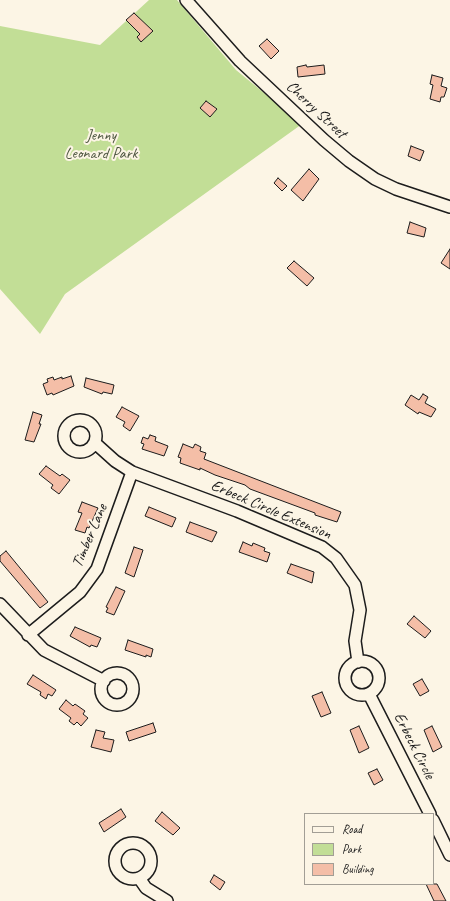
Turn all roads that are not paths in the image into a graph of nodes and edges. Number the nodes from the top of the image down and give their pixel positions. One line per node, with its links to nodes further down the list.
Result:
1 (186, 0): 2 (street, Cherry Street)
2 (450, 207)
3 (94, 443): 4 (street, Erbeck Circle Extension)
4 (132, 472): 6 (street, Timber Lane); 7 (street, Erbeck Circle Extension)
5 (0, 604): 6 (street)
6 (28, 635): 8 (street)
7 (358, 662): 9 (street); 9 (street)
8 (104, 681)
9 (369, 694): 10 (street, Erbeck Circle)
10 (429, 813)
11 (434, 822): 12 (street)
12 (450, 855)
13 (139, 878): 14 (street)
14 (167, 901)

